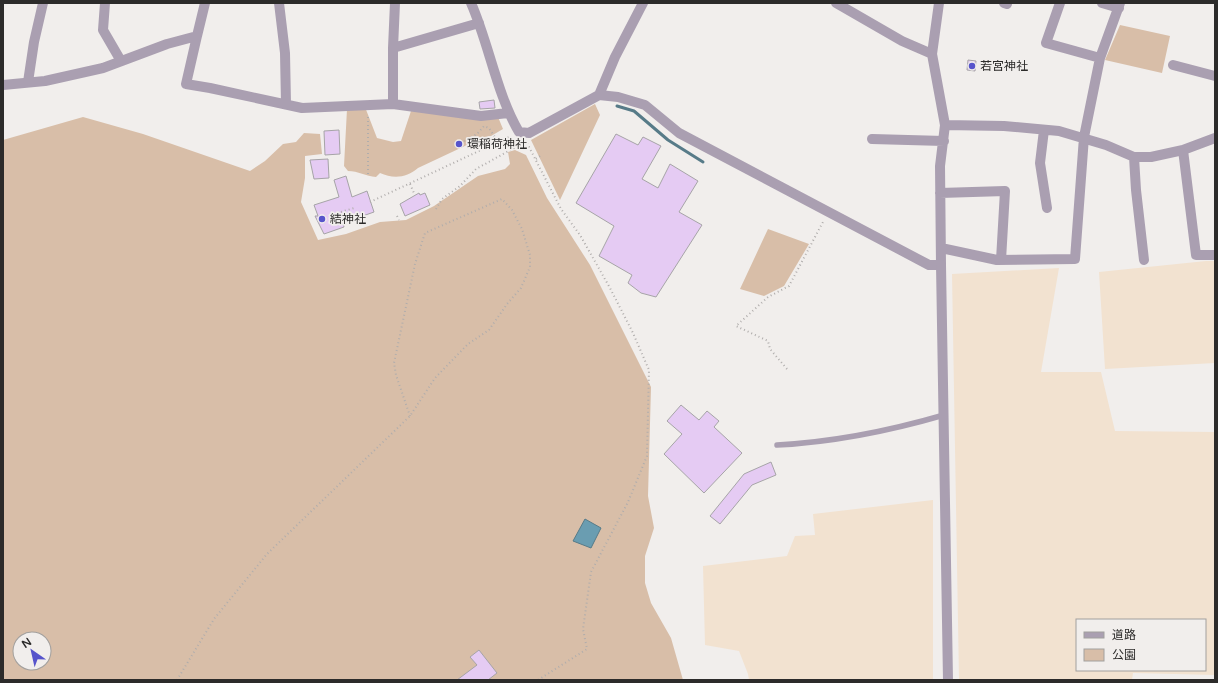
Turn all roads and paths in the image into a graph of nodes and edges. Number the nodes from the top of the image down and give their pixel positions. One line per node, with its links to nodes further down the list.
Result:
1 (43, 3): 21 (street)
2 (105, 3): 18 (street)
3 (205, 3): 14 (street)
4 (279, 3): 24 (street)
5 (395, 3): 15 (street)
6 (471, 3): 13 (street)
7 (643, 3): 23 (street)
8 (836, 3): 16 (street)
9 (939, 3): 16 (street)
10 (1060, 3): 17 (street)
11 (1102, 3): 12 (street)
12 (1120, 6): 17 (street)
13 (479, 23): 15 (street); 27 (street)
14 (196, 36): 18 (street); 24 (street)
15 (393, 48): 26 (street)
16 (932, 54): 28 (street)
17 (1100, 58): 31 (street)
18 (121, 61): 21 (street)
19 (1173, 65): 20 (street)
20 (1215, 76)
21 (28, 82): 22 (street)
22 (3, 85)
23 (599, 95): 27 (street); 50 (street)
24 (286, 104): 25 (street)
25 (368, 104): 26 (street); 41 (path)
26 (393, 104): 27 (street)
27 (508, 113)
28 (945, 125): 29 (street); 35 (street)
29 (1044, 130): 31 (street); 48 (street)
30 (512, 136): 36 (path)
31 (1084, 137): 39 (street); 55 (street)
32 (1215, 138): 37 (street)
33 (872, 139): 35 (street)
34 (464, 141): 36 (path)
35 (944, 141): 44 (street)
36 (498, 142): 42 (path)
37 (1183, 150): 39 (street); 54 (street)
38 (540, 156): 40 (path)
39 (1134, 157): 56 (street)
40 (536, 158): 47 (path); 63 (path)
41 (368, 174)
42 (410, 184): 43 (path); 45 (path)
43 (414, 193)
44 (940, 193): 53 (street); 55 (street)
45 (370, 202)
46 (354, 208): 49 (path)
47 (436, 208)
48 (1047, 208)
49 (342, 212)
50 (828, 212): 57 (street); 58 (path)
51 (397, 216): 52 (path)
52 (399, 220)
53 (941, 248): 55 (street); 57 (street)
54 (1215, 255)
55 (1001, 260)
56 (1144, 260)
57 (941, 265): 59 (street)
58 (787, 369)
59 (944, 415): 61 (lane); 64 (street)
60 (410, 416): 60 (path); 62 (path)
61 (777, 445)
62 (177, 680)
63 (538, 680)
64 (948, 680)

